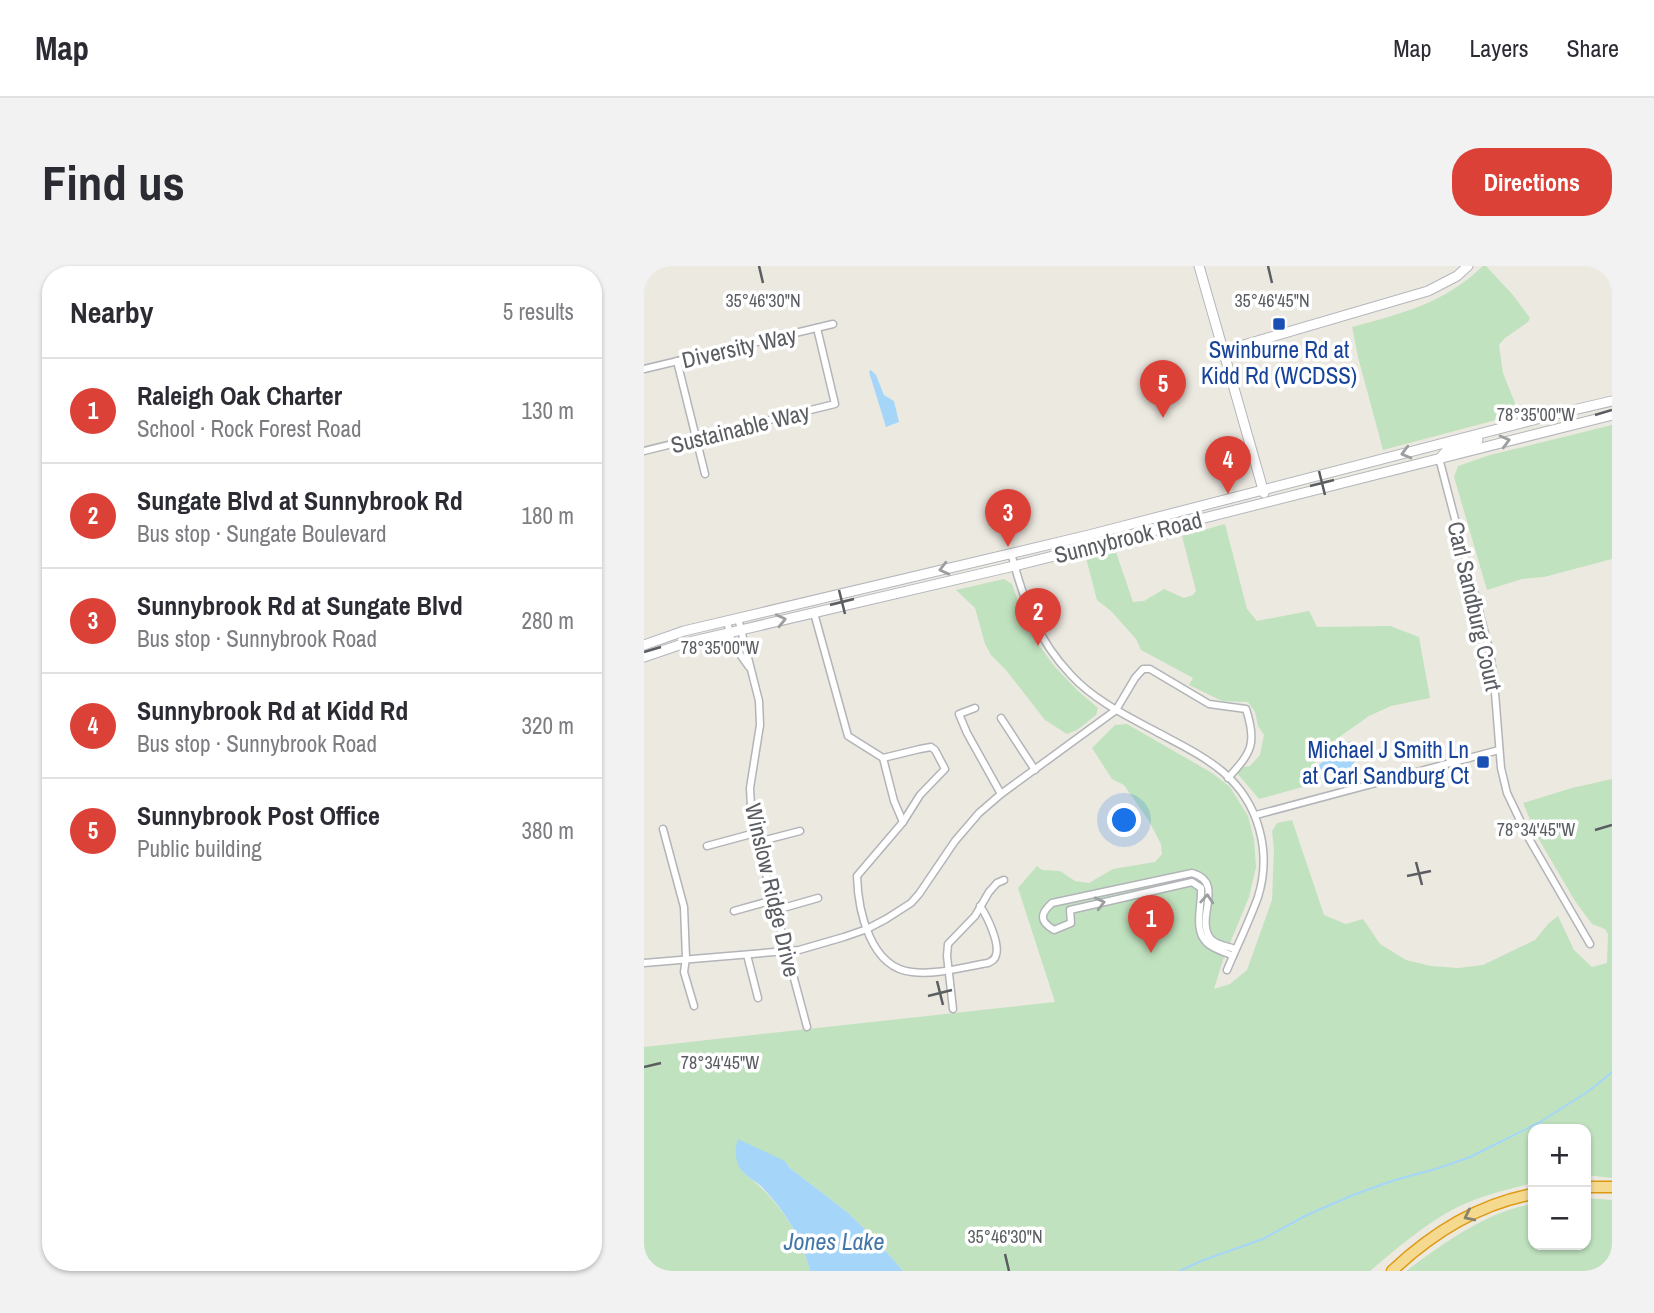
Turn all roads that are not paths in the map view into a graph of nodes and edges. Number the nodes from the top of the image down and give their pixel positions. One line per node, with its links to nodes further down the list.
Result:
1 (1199, 266): 5 (main road)
2 (1468, 266): 5 (main road)
3 (833, 324): 4 (street, Diversity Way)
4 (817, 328): 6 (street, Diversity Way); 11 (street, Sustainable Way)
5 (1223, 351): 15 (main road)
6 (677, 361): 7 (street, Diversity Way); 11 (street)
7 (644, 369)
8 (1612, 401): 10 (main road, Sunnybrook Road)
9 (1612, 415): 13 (main road, Sunnybrook Road, one-way to 9)
10 (1496, 430): 13 (main road); 15 (main road, Sunnybrook Road, one-way to 15)
11 (696, 438): 12 (street, Sustainable Way); 14 (street)
12 (644, 451)
13 (1439, 458): 16 (main road, Sunnybrook Road); 30 (street, Carl Sandburg Court)
14 (705, 474)
15 (1264, 490): 16 (main road); 17 (main road, Sunnybrook Road)
16 (1267, 503): 18 (main road, Sunnybrook Road)
17 (1011, 553): 18 (street); 20 (main road, Sunnybrook Road, one-way to 20)
18 (1014, 566): 19 (main road, Sunnybrook Road); 28 (street)
19 (814, 613): 22 (main road, Sunnybrook Road, one-way to 19); 31 (street)
20 (738, 618): 21 (main road, Sunnybrook Road); 22 (street, Winslow Ridge Drive)
21 (727, 621): 23 (street, Winslow Ridge Drive); 24 (main road, Sunnybrook Road)
22 (741, 630): 23 (main road, Sunnybrook Road); 26 (street, Winslow Ridge Drive)
23 (729, 632): 25 (main road, Sunnybrook Road); 26 (street, Winslow Ridge Drive)
24 (644, 645)
25 (644, 657)
26 (750, 668): 39 (street, Winslow Ridge Drive)
27 (975, 708): 34 (street)
28 (1116, 709): 32 (street); 33 (street); 33 (street)
29 (1001, 718): 32 (street)
30 (1499, 750): 35 (street); 49 (street, Carl Sandburg Court)
31 (883, 758): 36 (street); 36 (street)
32 (1035, 770): 34 (street)
33 (1228, 778): 35 (street)
34 (1001, 794): 48 (street)
35 (1256, 815): 51 (street)
36 (903, 822): 48 (street)
37 (663, 829): 53 (street)
38 (800, 831): 40 (street)
39 (755, 833): 40 (street, Winslow Ridge Drive); 41 (street)
40 (758, 842): 44 (street, Winslow Ridge Drive)
41 (707, 846)
42 (1004, 880): 45 (street)
43 (818, 898): 46 (street)
44 (773, 900): 46 (street, Winslow Ridge Drive); 47 (street)
45 (980, 906): 55 (street); 55 (street)
46 (776, 909): 50 (street, Winslow Ridge Drive)
47 (734, 911)
48 (867, 929): 50 (street); 55 (street)
49 (1590, 944)
50 (787, 952): 52 (street); 60 (street, Winslow Ridge Drive)
51 (1234, 952): 51 (street, one-way to 51); 56 (street)
52 (747, 955): 53 (street); 57 (street)
53 (686, 958): 54 (street); 58 (street)
54 (644, 963)
55 (948, 969): 59 (street)
56 (1227, 970)
57 (758, 998)
58 (694, 1006)
59 (953, 1009)
60 (807, 1027)
61 (1591, 1187): 62 (highway)
62 (1612, 1187)
63 (1528, 1195): 64 (highway, one-way to 64)
64 (1392, 1271)

